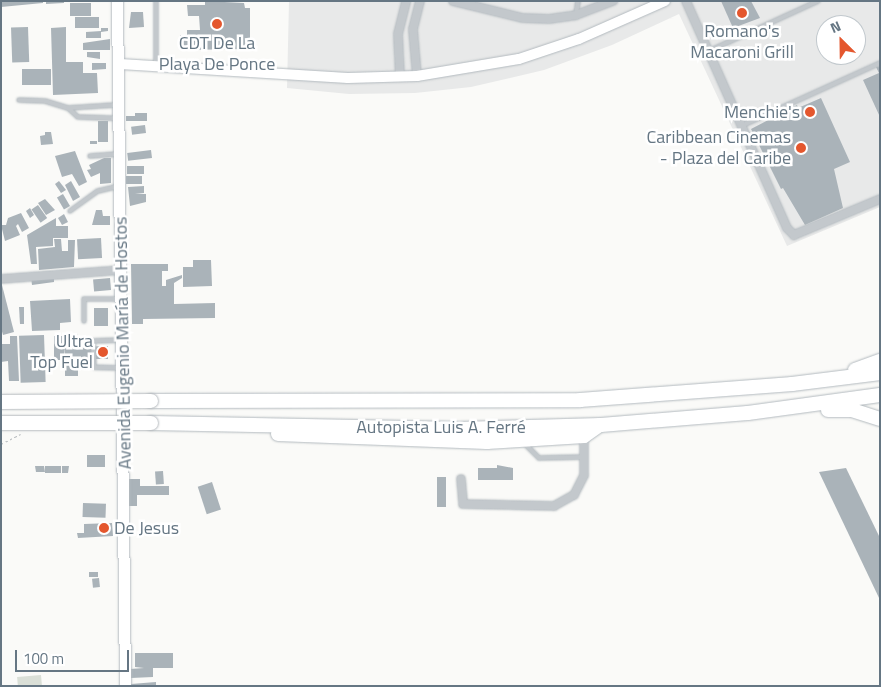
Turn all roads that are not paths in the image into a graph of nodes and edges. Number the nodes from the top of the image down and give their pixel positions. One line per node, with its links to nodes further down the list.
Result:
1 (117, 1): 14 (main road, Avenida Eugenio María de Hostos)
2 (156, 1): 15 (lane)
3 (406, 1): 17 (street)
4 (420, 1): 16 (street)
5 (454, 1): 11 (street)
6 (578, 1): 11 (lane)
7 (612, 1): 11 (street)
8 (665, 1): 16 (street)
9 (686, 1): 12 (street)
10 (818, 1): 12 (lane)
11 (576, 15)
12 (708, 51): 22 (street)
13 (880, 63): 22 (lane)
14 (120, 64): 15 (street); 19 (main road, Avenida Eugenio María de Hostos)
15 (156, 66): 17 (street)
16 (418, 76): 17 (street)
17 (400, 77)
18 (20, 100): 20 (lane)
19 (120, 105): 20 (lane); 21 (main road, Avenida Eugenio María de Hostos)
20 (68, 108): 21 (lane)
21 (120, 118): 23 (main road, Avenida Eugenio María de Hostos)
22 (741, 126): 26 (street)
23 (121, 154): 24 (lane); 25 (main road, Avenida Eugenio María de Hostos)
24 (90, 156)
25 (121, 186): 27 (lane); 28 (main road, Avenida Eugenio María de Hostos)
26 (880, 200)
27 (70, 210)
28 (122, 270): 29 (street); 30 (main road, Avenida Eugenio María de Hostos)
29 (1, 279)
30 (122, 298): 31 (lane); 32 (main road, Avenida Eugenio María de Hostos)
31 (84, 321)
32 (122, 339): 34 (main road, Avenida Eugenio María de Hostos); 34 (lane)
33 (880, 361): 36 (highway)
34 (123, 368): 48 (main road, Avenida Eugenio María de Hostos)
35 (880, 373): 36 (highway, Autopista Luis A. Ferré)
36 (792, 384): 38 (highway, Autopista Luis A. Ferré, bridge)
37 (880, 395): 39 (highway, Autopista Luis A. Ferré)
38 (1, 402)
39 (748, 413): 40 (highway); 43 (highway, Autopista Luis A. Ferré)
40 (880, 418)
41 (1, 423): 42 (highway, Autopista Luis A. Ferré, bridge)
42 (255, 425): 43 (highway, Autopista Luis A. Ferré); 45 (highway)
43 (601, 425): 44 (highway)
44 (584, 436): 45 (highway); 46 (street)
45 (521, 440): 46 (lane)
46 (583, 456): 47 (street)
47 (462, 479)
48 (125, 686)

